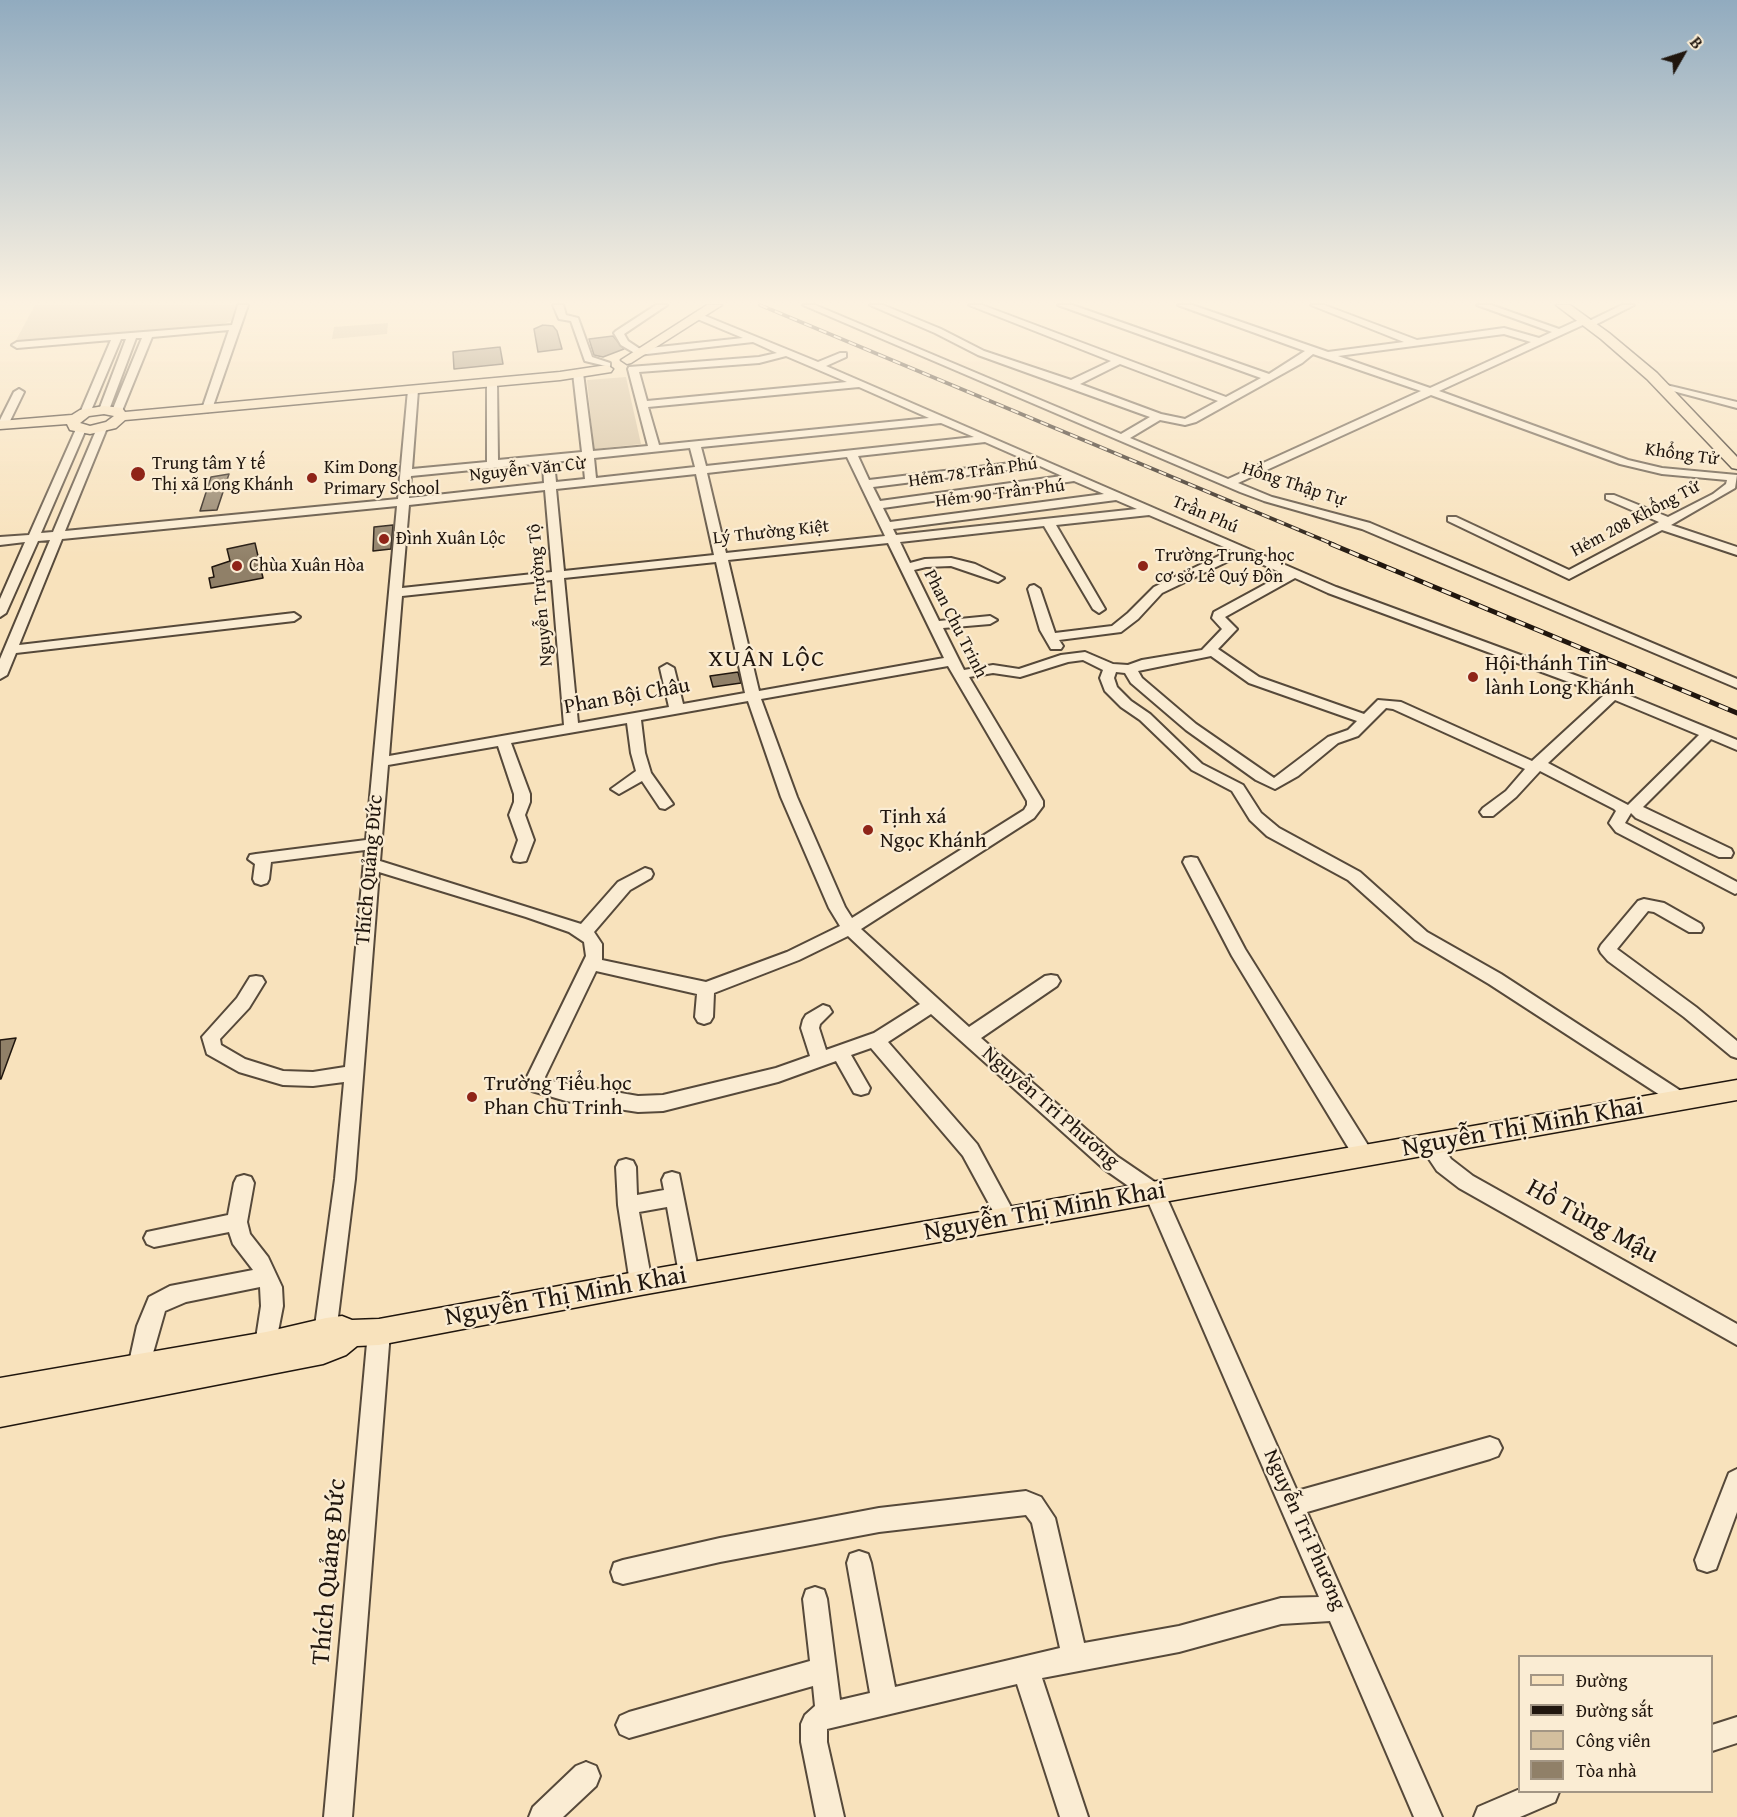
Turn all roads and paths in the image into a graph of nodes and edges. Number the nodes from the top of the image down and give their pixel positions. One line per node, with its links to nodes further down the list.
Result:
1 (93, 390): 30 (street)
2 (119, 390): 27 (street)
3 (124, 390): 27 (street)
4 (214, 390): 26 (street)
5 (413, 390): 26 (main road); 44 (street, Thích Quảng Đức)
6 (492, 390): 42 (street)
7 (580, 390): 37 (street)
8 (638, 390): 24 (street)
9 (794, 390): 21 (street)
10 (874, 390): 29 (street, Trần Phú)
11 (1009, 390): 33 (street, Hồng Thập Tự)
12 (1086, 390): 28 (street)
13 (1197, 390): 22 (street)
14 (1246, 390): 22 (street)
15 (1427, 390): 19 (street, Khổng Tử)
16 (1670, 390): 45 (main road)
17 (1671, 390): 39 (main road)
18 (1683, 390): 23 (street)
19 (1430, 391): 45 (street, Khổng Tử); 48 (street)
20 (19, 392): 31 (street)
21 (768, 392): 24 (street); 25 (street)
22 (1226, 401): 28 (street)
23 (1734, 402)
24 (643, 404): 36 (street)
25 (774, 406)
26 (207, 409): 27 (main road)
27 (114, 412): 30 (main road); 32 (main road)
28 (1158, 417): 33 (street)
29 (942, 419): 34 (street, Trần Phú); 35 (street)
30 (80, 420): 31 (main road); 32 (main road); 61 (street)
31 (1, 425)
32 (102, 428): 60 (street)
33 (1124, 438): 48 (street, Hồng Thập Tự)
34 (987, 439): 38 (street, Nguyễn Văn Cừ); 41 (street, Trần Phú)
35 (695, 444): 36 (street); 43 (street, Nguyễn Tri Phương)
36 (654, 448): 37 (street)
37 (588, 454): 40 (street); 47 (street)
38 (851, 454): 43 (street, Nguyễn Văn Cừ); 49 (street, Phan Chu Trinh)
39 (1737, 454)
40 (548, 459): 42 (street); 50 (street, Nguyễn Trường Tộ)
41 (1041, 463): 46 (street, Trần Phú); 49 (street)
42 (493, 464): 44 (street)
43 (701, 470): 47 (street, Nguyễn Văn Cừ); 65 (street, Nguyễn Tri Phương)
44 (406, 473): 53 (street, Thích Quảng Đức)
45 (1736, 474): 58 (street, Hẻm 208 Khổng Tử)
46 (1075, 478): 51 (street, Trần Phú); 54 (street, Hẻm 78 Trần Phú)
47 (591, 482): 50 (street, Nguyễn Văn Cừ)
48 (1229, 483): 87 (street, Hồng Thập Tự)
49 (866, 484): 54 (street, Phan Chu Trinh)
50 (550, 486): 53 (street, Nguyễn Văn Cừ); 68 (street, Nguyễn Trường Tộ)
51 (1118, 496): 55 (street, Trần Phú); 59 (street, Hẻm 90 Trần Phú)
52 (1610, 497): 58 (street)
53 (403, 502): 60 (street, Nguyễn Văn Cừ); 71 (street, Thích Quảng Đức)
54 (876, 505): 59 (street, Phan Chu Trinh)
55 (1150, 511): 57 (street, Lý Thường Kiệt); 63 (street, Trần Phú)
56 (1452, 519): 58 (street, Hẻm 208 Khổng Tử)
57 (1048, 522): 59 (street, Lý Thường Kiệt); 72 (street)
58 (1665, 524): 64 (street)
59 (889, 532): 65 (street, Lý Thường Kiệt); 66 (street, Phan Chu Trinh)
60 (57, 536): 61 (street, Nguyễn Văn Cừ); 78 (street)
61 (33, 538): 62 (street, Nguyễn Văn Cừ); 73 (street)
62 (0, 541)
63 (1241, 550): 67 (street, Trần Phú); 77 (street)
64 (1737, 551)
65 (721, 556): 68 (street, Lý Thường Kiệt); 89 (street, Nguyễn Tri Phương)
66 (907, 568): 69 (street); 76 (street, Phan Chu Trinh)
67 (1295, 573): 79 (street); 88 (street, Trần Phú)
68 (558, 575): 71 (street, Lý Thường Kiệt); 93 (street, Nguyễn Trường Tộ)
69 (998, 579)
70 (1034, 589): 77 (street)
71 (395, 594): 97 (street, Thích Quảng Đức)
72 (1100, 609)
73 (0, 613)
74 (294, 618): 78 (street)
75 (990, 620): 76 (street)
76 (934, 625): 81 (street, Phan Chu Trinh)
77 (1051, 637): 80 (street)
78 (10, 650): 85 (street)
79 (1211, 650): 84 (street); 92 (street)
80 (1066, 658): 83 (street); 86 (street)
81 (952, 661): 86 (street, Phan Chu Trinh); 89 (street, Phan Bội Châu)
82 (667, 668): 90 (street)
83 (1110, 668): 84 (street); 101 (street)
84 (1130, 669): 100 (street)
85 (0, 675)
86 (960, 675): 113 (street, Phan Chu Trinh)
87 (1737, 684)
88 (1613, 694): 94 (street, Trần Phú); 98 (street)
89 (753, 696): 90 (street, Phan Bội Châu); 113 (street, Nguyễn Tri Phương)
90 (677, 710): 91 (street, Phan Bội Châu)
91 (633, 717): 93 (street, Phan Bội Châu); 99 (street)
92 (1366, 719): 98 (street); 100 (street)
93 (571, 728): 95 (street, Phan Bội Châu)
94 (1709, 733): 96 (street, Trần Phú); 106 (street)
95 (503, 740): 97 (street, Phan Bội Châu); 107 (street)
96 (1737, 745)
97 (380, 762): 105 (street, Thích Quảng Đức)
98 (1536, 766): 104 (street); 112 (street)
99 (644, 773): 102 (street); 103 (street)
100 (1261, 777): 101 (street)
101 (1238, 788): 131 (street)
102 (619, 789)
103 (665, 804)
104 (1488, 812)
105 (373, 843): 109 (street, Thích Quảng Đức); 111 (street)
106 (1725, 853)
107 (520, 857)
108 (1191, 862): 133 (street)
109 (371, 864): 115 (street); 128 (street, Thích Quảng Đức)
110 (645, 874): 115 (street)
111 (261, 879)
112 (1735, 888)
113 (850, 928): 119 (street); 120 (street, Nguyễn Tri Phương)
114 (1695, 928): 125 (street)
115 (584, 932): 116 (street)
116 (592, 964): 119 (street); 127 (street)
117 (1051, 981): 123 (street)
118 (256, 982): 128 (street)
119 (706, 989): 122 (street)
120 (932, 1005): 123 (street, Nguyễn Tri Phương); 124 (street)
121 (823, 1012): 127 (street)
122 (704, 1017)
123 (969, 1037): 136 (street, Nguyễn Tri Phương)
124 (876, 1041): 126 (street); 138 (street)
125 (1737, 1051)
126 (840, 1052): 127 (street); 129 (street)
127 (820, 1060)
128 (352, 1074): 145 (street, Thích Quảng Đức)
129 (861, 1088)
130 (1737, 1090): 131 (main road, Nguyễn Thị Minh Khai)
131 (1680, 1100): 132 (main road, Nguyễn Thị Minh Khai)
132 (1430, 1144): 133 (main road, Nguyễn Thị Minh Khai); 144 (street, Hồ Tùng Mậu)
133 (1364, 1156): 136 (main road, Nguyễn Thị Minh Khai)
134 (626, 1167): 137 (street)
135 (244, 1183): 139 (street)
136 (1155, 1193): 138 (main road, Nguyễn Thị Minh Khai); 152 (street, Nguyễn Tri Phương)
137 (628, 1205): 141 (street); 143 (street)
138 (1007, 1218): 141 (main road, Nguyễn Thị Minh Khai)
139 (237, 1222): 140 (street); 142 (street)
140 (154, 1238)
141 (689, 1274): 143 (main road, Nguyễn Thị Minh Khai)
142 (266, 1277): 146 (street); 147 (street)
143 (641, 1283): 145 (main road, Nguyễn Thị Minh Khai)
144 (1737, 1334)
145 (345, 1336): 146 (main road, Nguyễn Thị Minh Khai); 149 (main road, Nguyễn Thị Minh Khai); 168 (street, Thích Quảng Đức)
146 (266, 1345): 147 (main road, Nguyễn Thị Minh Khai)
147 (139, 1367): 148 (main road, Nguyễn Thị Minh Khai)
148 (0, 1392)
149 (0, 1413)
150 (1490, 1448): 152 (street)
151 (1737, 1481): 153 (street)
152 (1293, 1504): 157 (street, Nguyễn Tri Phương)
153 (1707, 1560)
154 (859, 1563): 161 (street)
155 (622, 1572): 158 (street)
156 (815, 1599): 160 (street)
157 (1338, 1608): 158 (street); 172 (street, Nguyễn Tri Phương)
158 (1075, 1657): 159 (street)
159 (1026, 1669): 161 (street); 171 (street)
160 (824, 1670): 162 (street); 163 (street)
161 (885, 1702): 162 (street)
162 (829, 1714): 170 (street)
163 (629, 1725)
164 (1737, 1730): 165 (street)
165 (1713, 1738)
166 (586, 1776): 169 (street)
167 (1541, 1793): 173 (street)
168 (338, 1817)
169 (543, 1817)
170 (830, 1817)
171 (1074, 1817)
172 (1428, 1817)
173 (1488, 1817)

